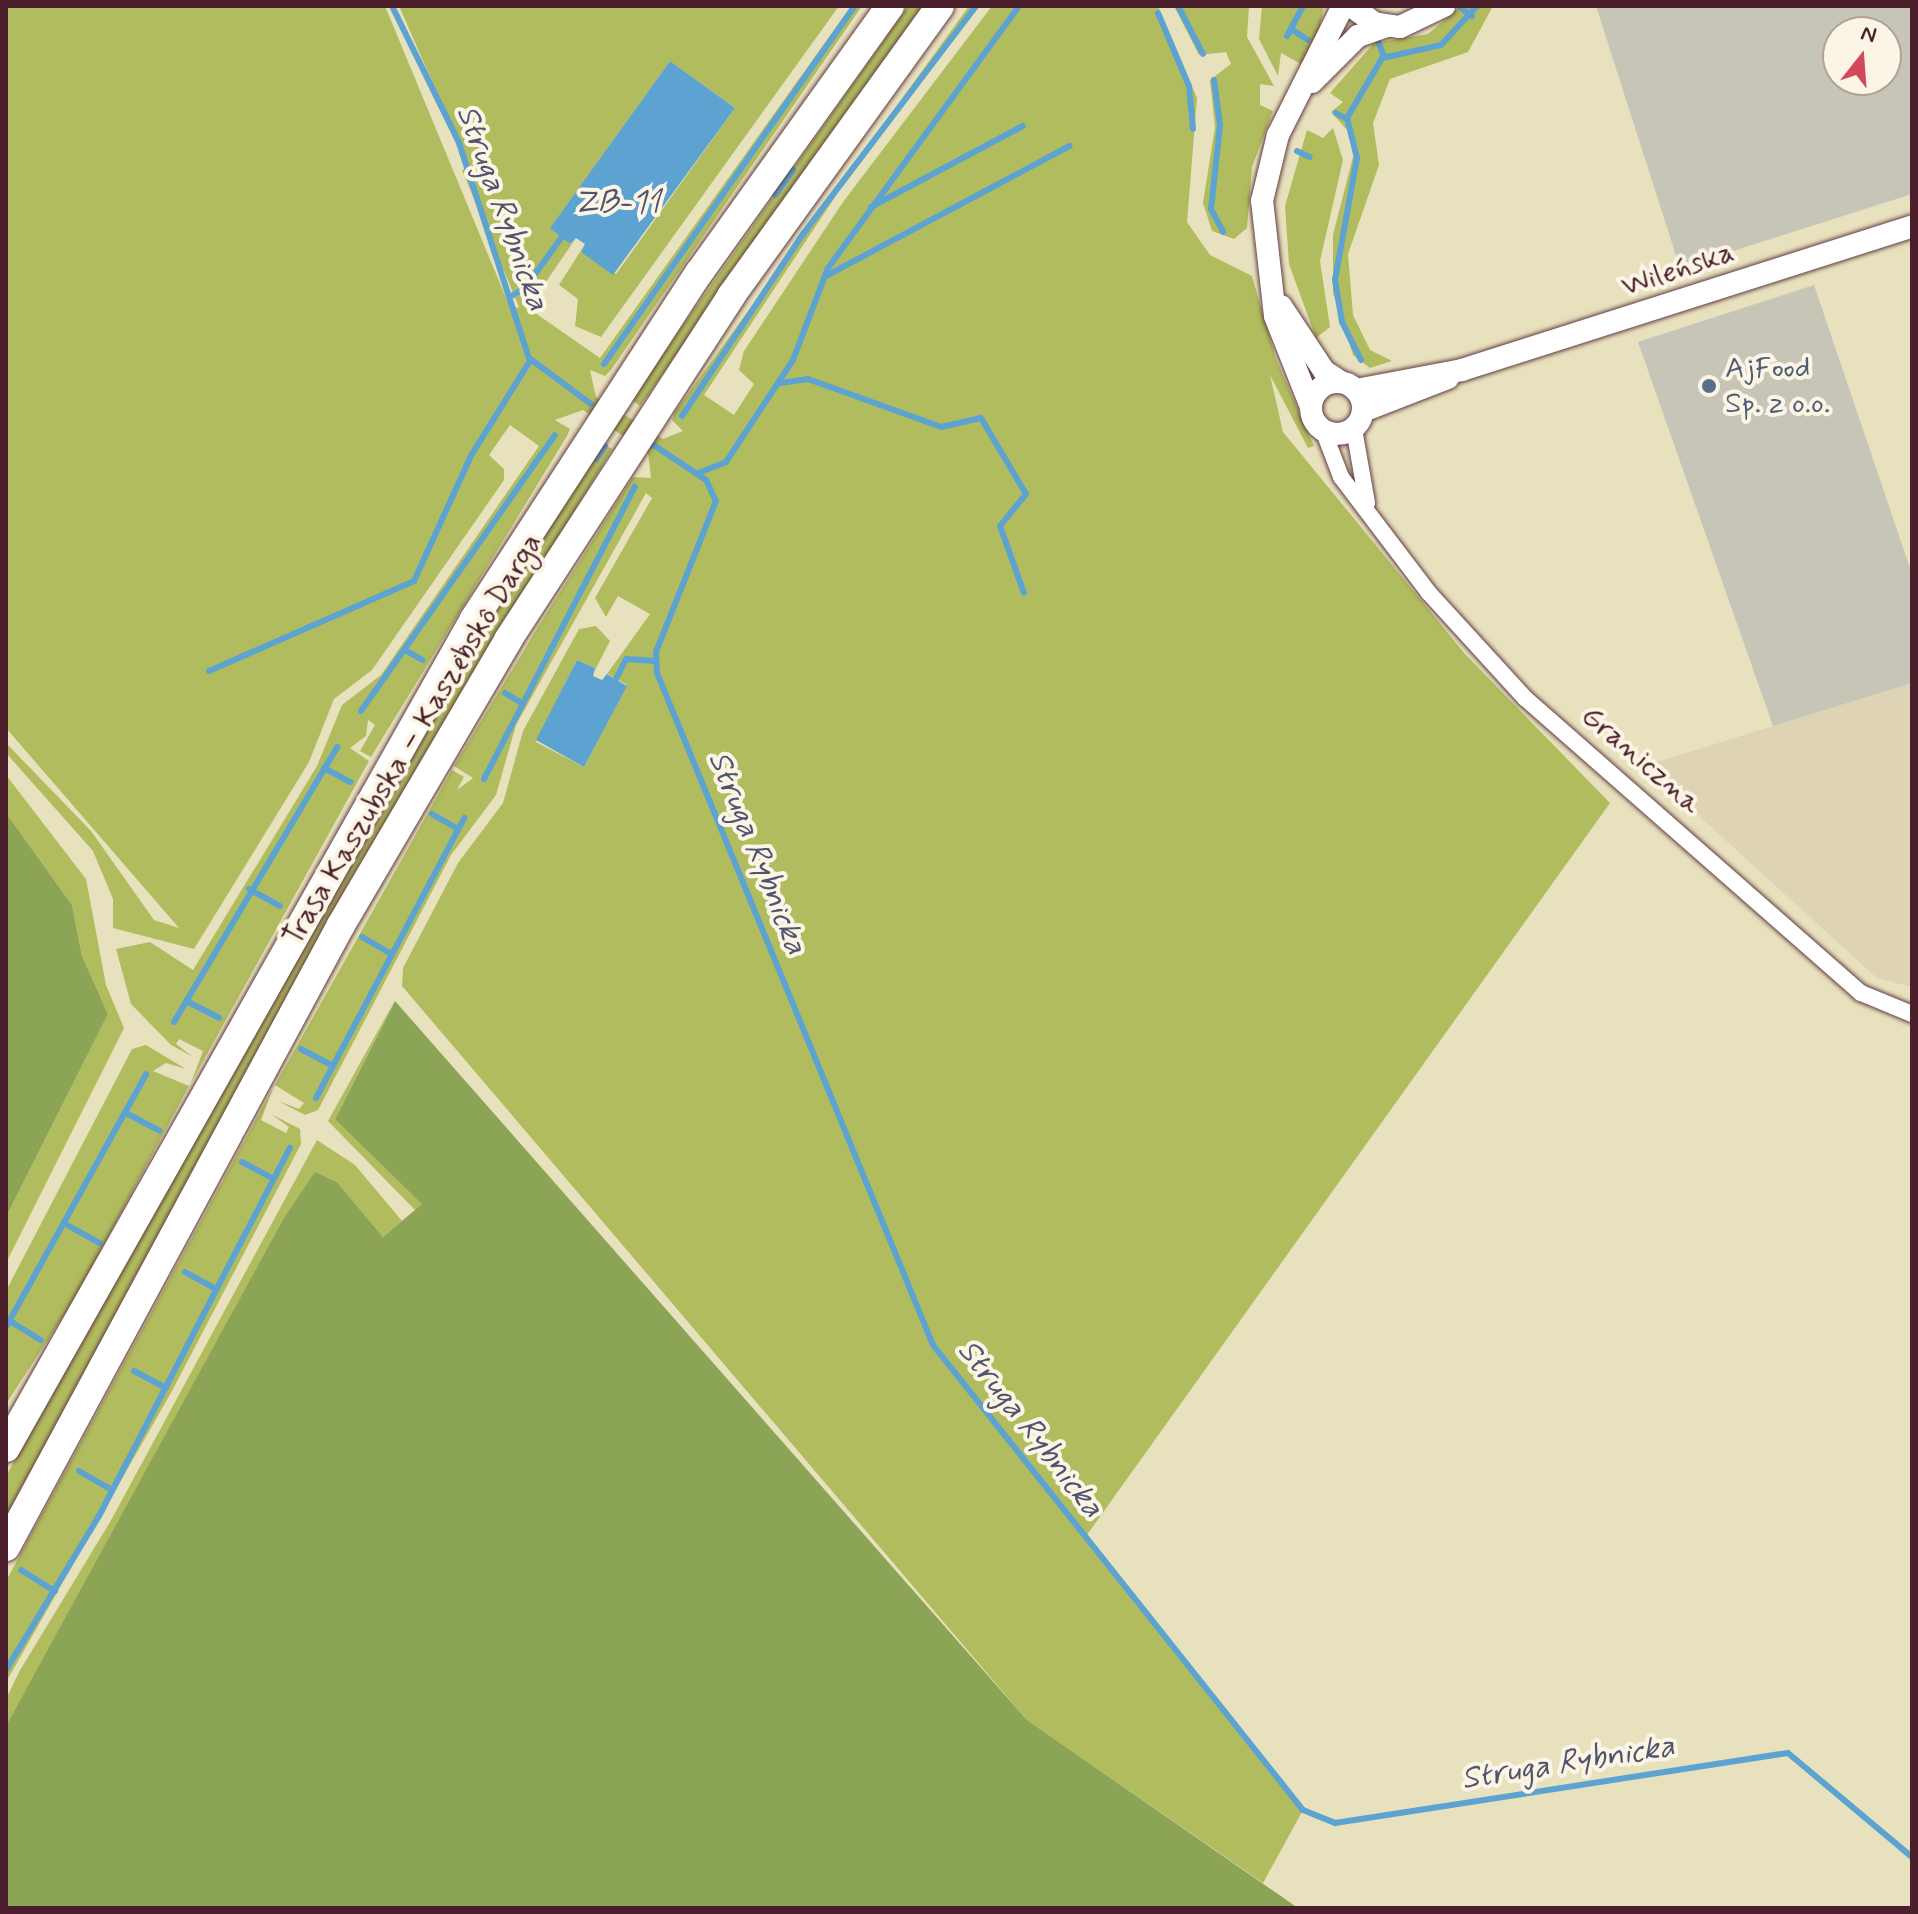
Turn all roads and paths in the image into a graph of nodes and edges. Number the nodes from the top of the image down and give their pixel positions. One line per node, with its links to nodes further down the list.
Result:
1 (890, 6): 15 (highway, Trasa Kaszubska – Kaszëbskô Darga)
2 (940, 6): 16 (highway, Trasa Kaszubska – Kaszëbskô Darga)
3 (1343, 6): 7 (main road)
4 (1351, 6): 6 (main road)
5 (1444, 6): 6 (main road)
6 (1387, 26): 7 (main road)
7 (1302, 91): 9 (main road)
8 (1912, 226): 10 (main road, Wileńska)
9 (1270, 284): 10 (main road); 11 (main road)
10 (1354, 403): 11 (main road); 12 (main road, Wileńska); 13 (street, Graniczna)
11 (1311, 407): 12 (main road)
12 (1323, 430): 13 (street, Graniczna)
13 (1368, 508): 14 (street, Graniczna)
14 (1912, 1014)
15 (6, 1448)
16 (6, 1547)

